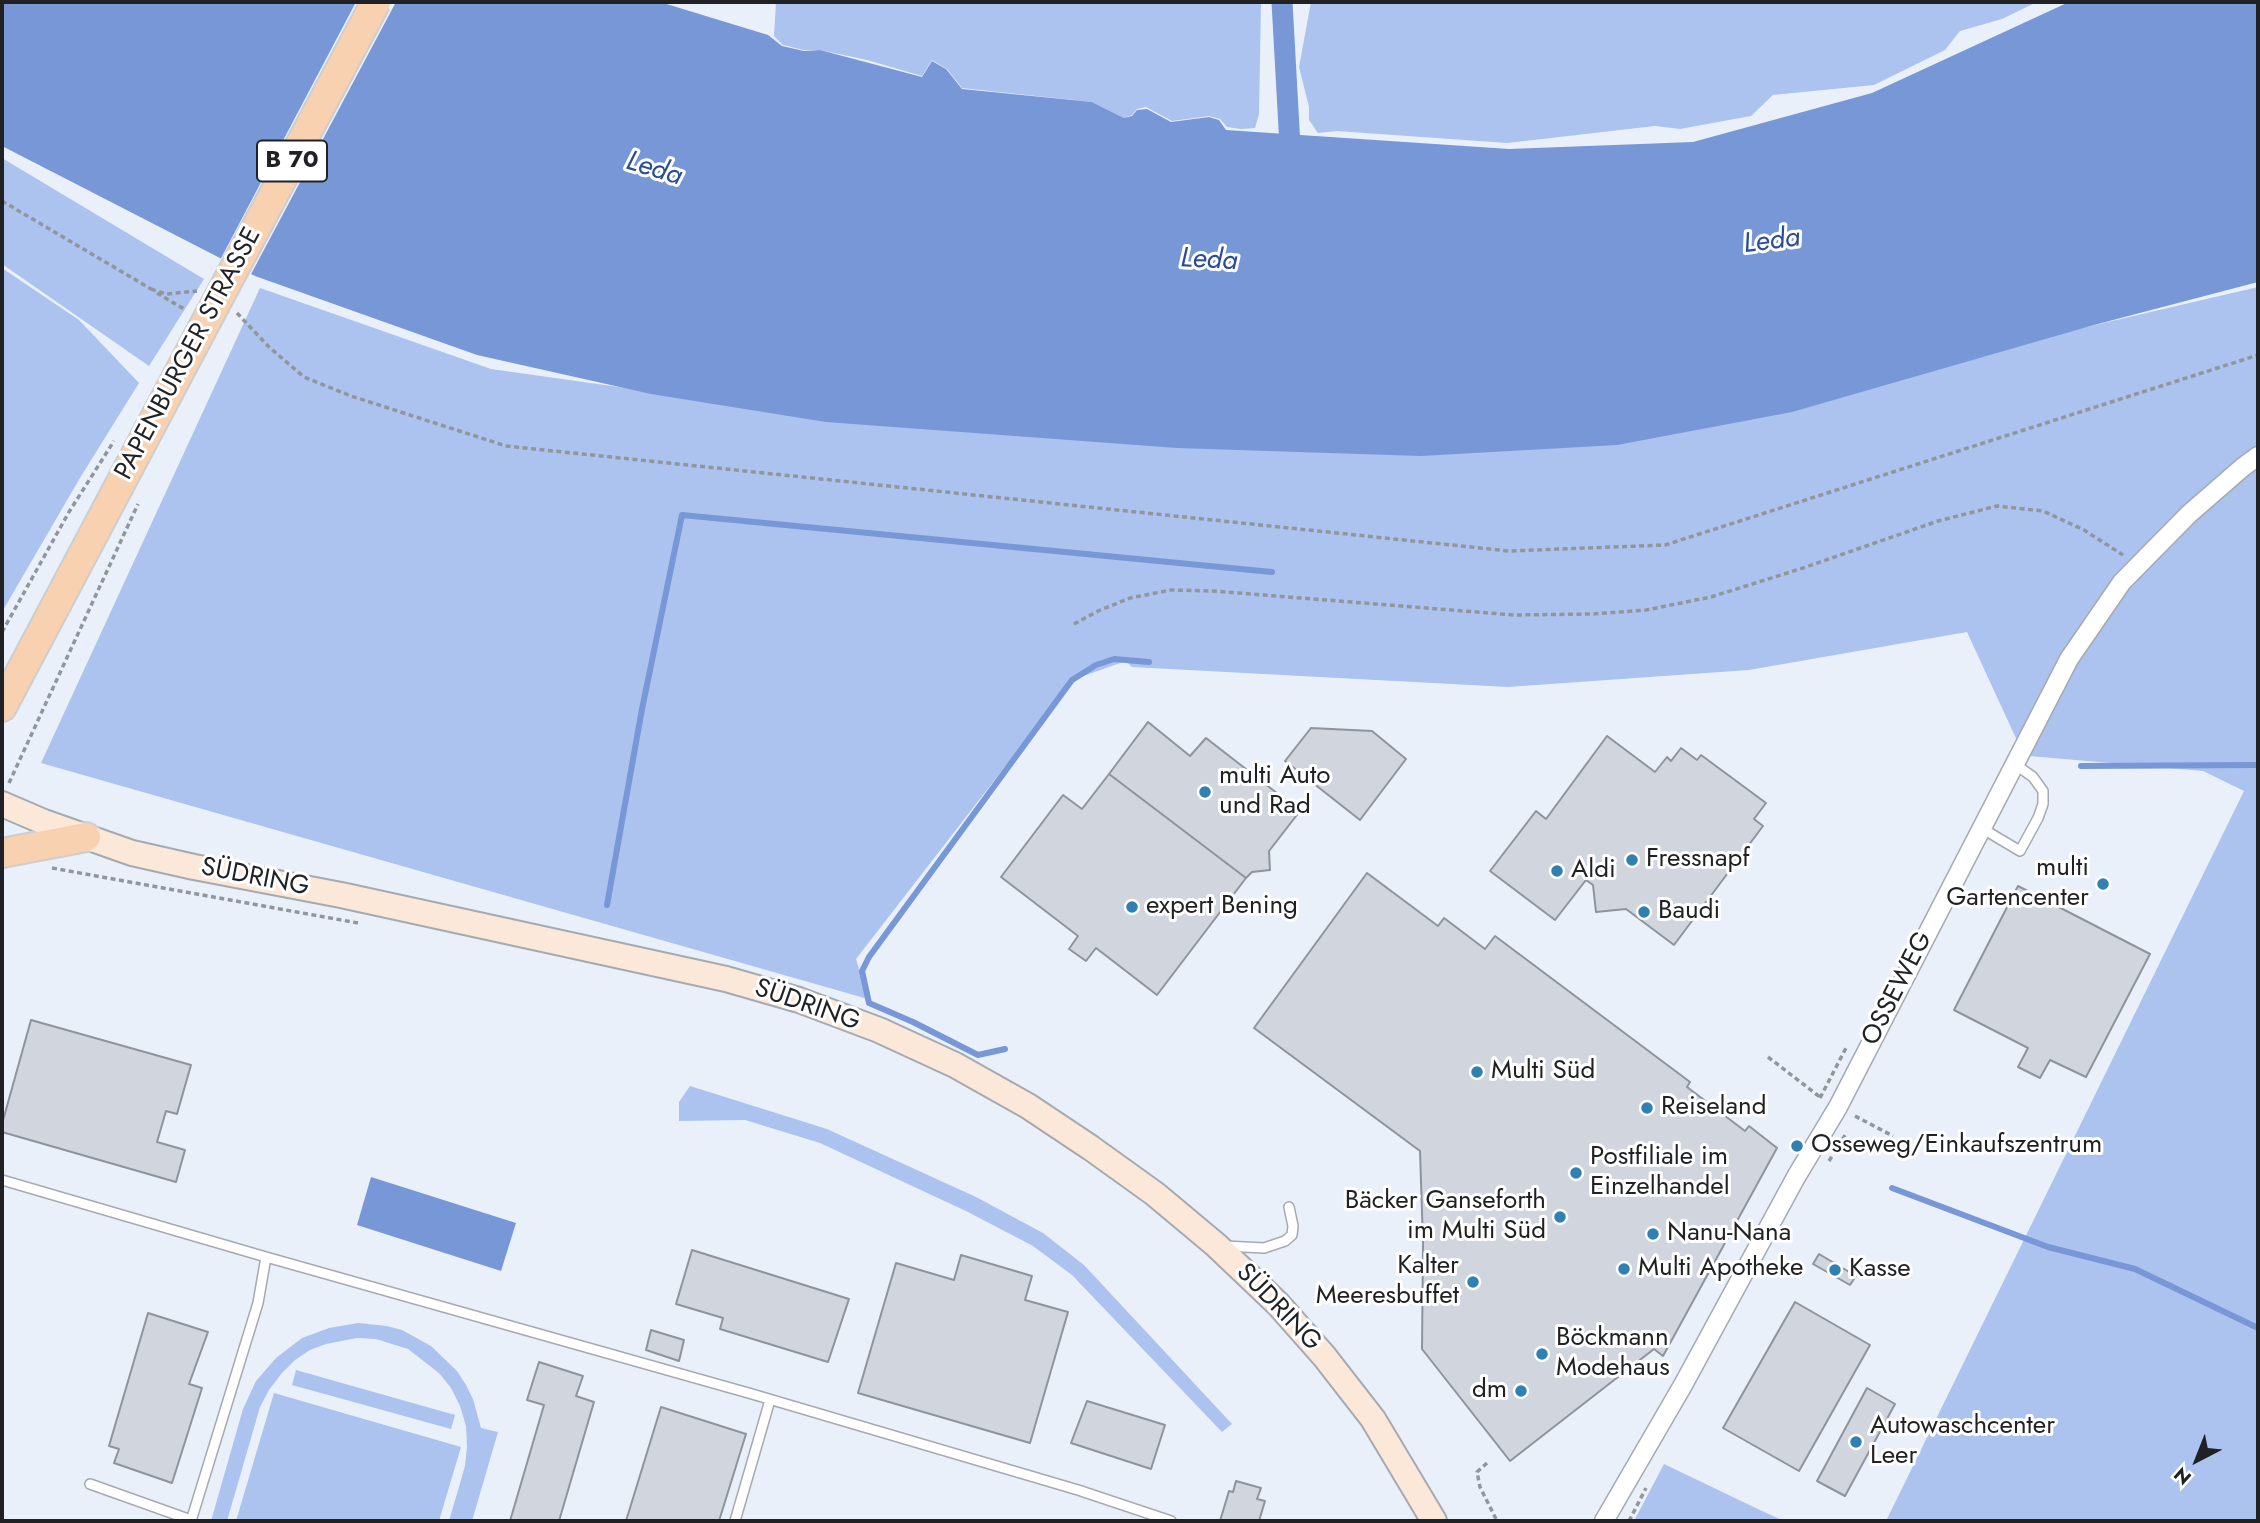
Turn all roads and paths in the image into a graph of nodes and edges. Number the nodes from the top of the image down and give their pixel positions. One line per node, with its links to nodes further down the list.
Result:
1 (376, 2): 5 (main road, PAPENBURGER STRASSE / B 70, bridge)
2 (2, 201): 3 (path)
3 (151, 289): 4 (path); 5 (path)
4 (199, 291)
5 (206, 312): 6 (path); 13 (main road, PAPENBURGER STRASSE / B 70)
6 (2258, 355)
7 (119, 435): 12 (path)
8 (2258, 456): 10 (street, OSSEWEG)
9 (138, 504): 15 (path)
10 (2141, 563): 11 (path); 14 (street, OSSEWEG)
11 (1074, 624)
12 (2, 632)
13 (2, 708)
14 (2016, 765): 16 (street, OSSEWEG); 16 (lane)
15 (5, 794): 17 (main road, SÜDRING)
16 (1983, 829): 33 (street, OSSEWEG)
17 (86, 837): 18 (main road); 23 (main road, SÜDRING)
18 (2, 853)
19 (51, 868): 20 (path)
20 (366, 925)
21 (2, 1180): 24 (lane)
22 (1289, 1207): 23 (lane)
23 (1216, 1245): 31 (main road, SÜDRING)
24 (266, 1257): 25 (lane); 28 (lane)
25 (770, 1400): 29 (lane); 30 (lane)
26 (1487, 1463): 32 (path)
27 (90, 1484): 28 (lane)
28 (191, 1520)
29 (735, 1521)
30 (1171, 1521)
31 (1434, 1521)
32 (1497, 1521)
33 (1604, 1521)

